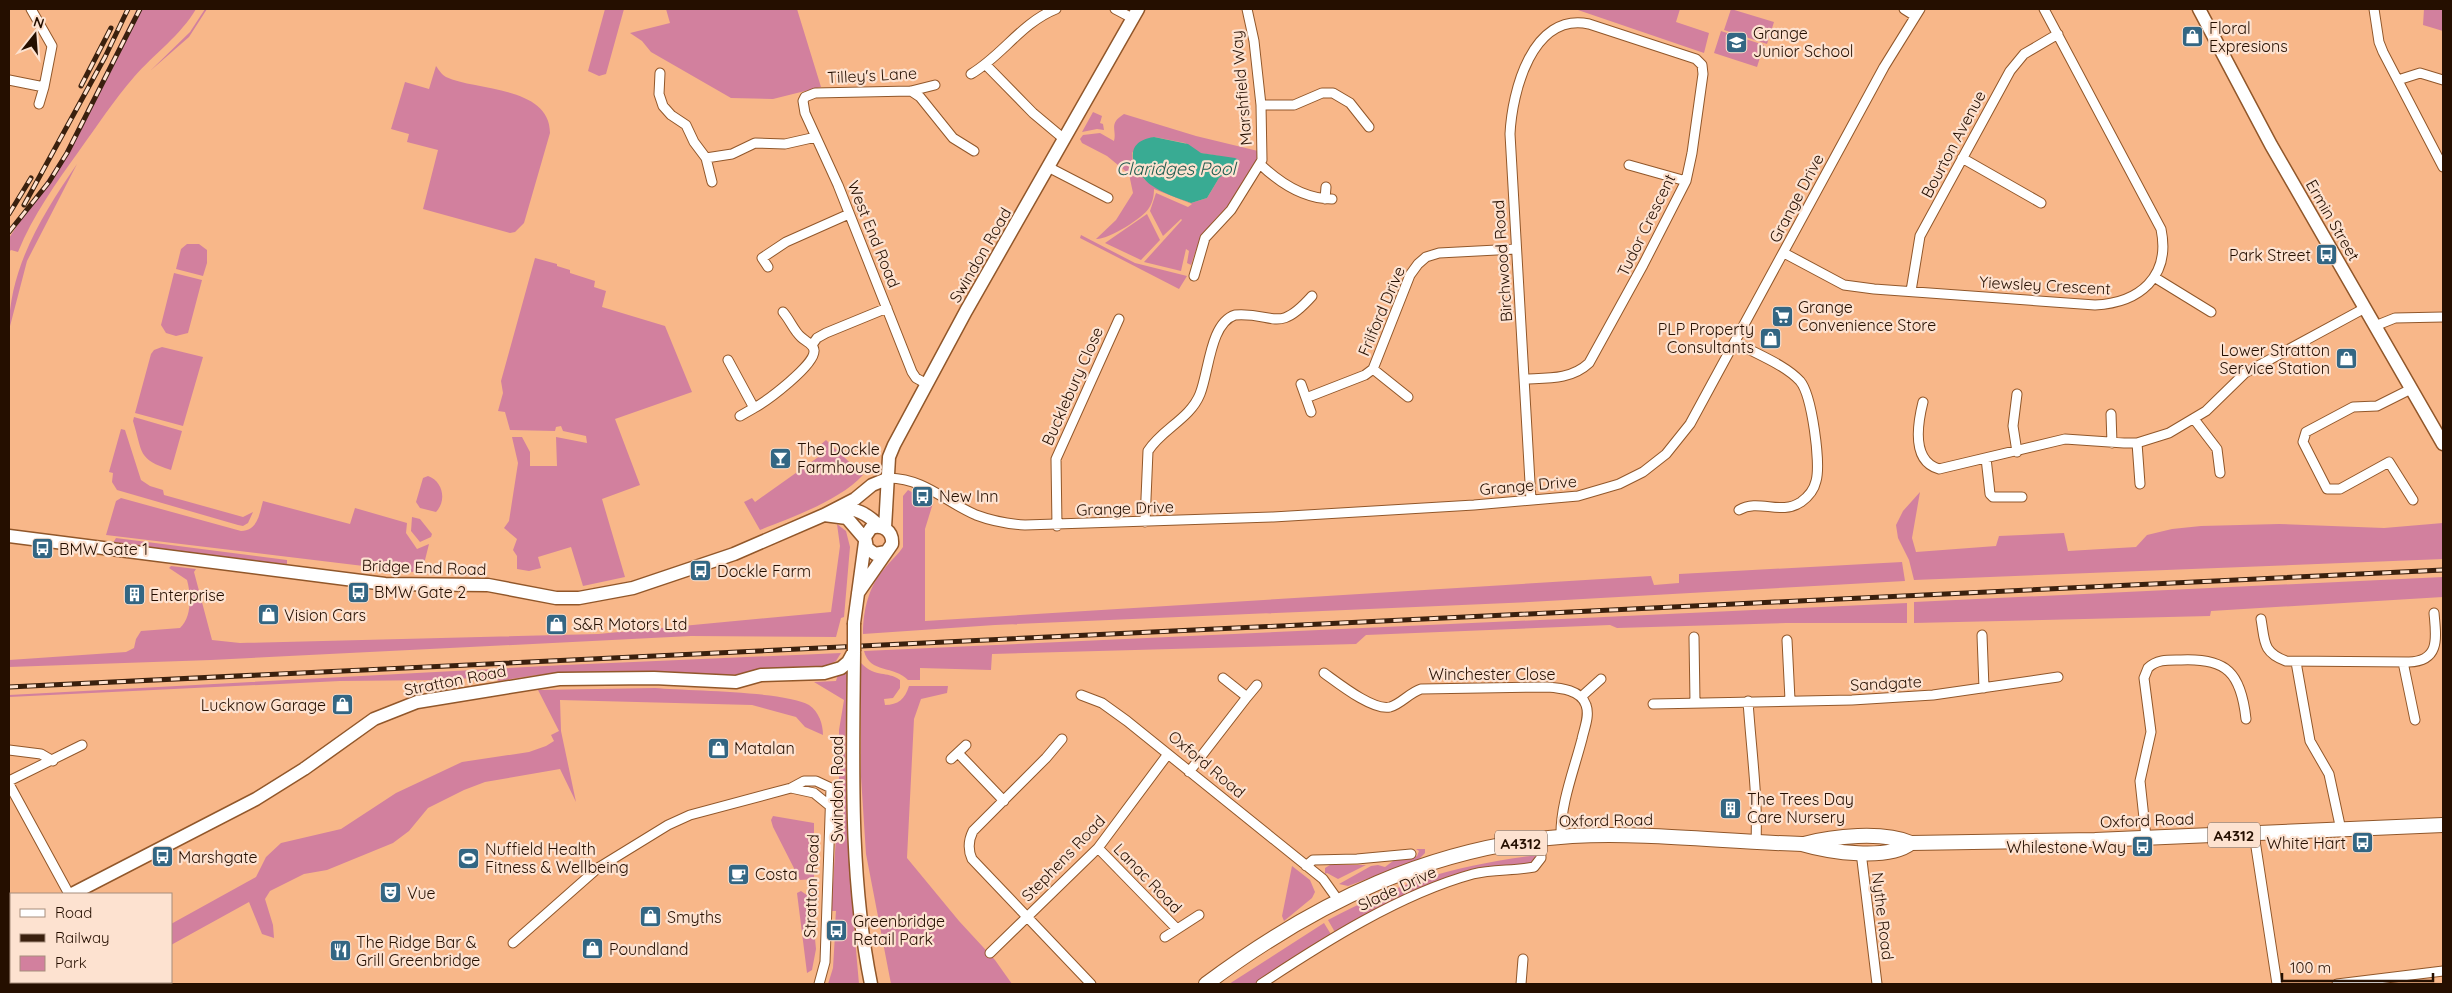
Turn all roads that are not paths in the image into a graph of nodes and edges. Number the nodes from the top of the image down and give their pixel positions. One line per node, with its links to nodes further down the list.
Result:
1 (31, 9): 20 (street)
2 (1056, 9): 13 (street)
3 (1114, 9): 10 (street)
4 (1247, 9): 24 (street, Marshfield Way)
5 (1904, 9): 9 (street, Grange Drive)
6 (2044, 9): 12 (street)
7 (2199, 9): 49 (main road, Ermin Street)
8 (2374, 9): 17 (street)
9 (1918, 12): 42 (street, Grange Drive)
10 (1135, 14): 27 (main road, Swindon Road)
11 (1550, 30): 35 (street, Tudor Crescent); 41 (street, Birchwood Road)
12 (2058, 34): 30 (street, Bourton Avenue); 45 (street)
13 (986, 65): 15 (street); 27 (street)
14 (660, 73): 29 (street)
15 (971, 74)
16 (9, 80): 20 (street)
17 (2398, 80): 18 (street); 34 (street)
18 (2443, 80)
19 (935, 85): 21 (street, Tilley's Lane)
20 (44, 87): 23 (street)
21 (911, 91): 22 (street, Tilley's Lane); 28 (street)
22 (810, 94): 26 (street, West End Road)
23 (39, 104)
24 (1261, 105): 25 (street); 31 (street, Marshfield Way)
25 (1369, 128)
26 (816, 137): 29 (street); 40 (street, West End Road)
27 (1064, 139): 33 (main road, Swindon Road)
28 (974, 151)
29 (706, 158): 36 (street)
30 (1962, 158): 39 (street); 46 (street, Bourton Avenue)
31 (1261, 165): 37 (street, Marshfield Way); 44 (street, Marshfield Way)
32 (1629, 165): 35 (street)
33 (1048, 167): 38 (street); 60 (main road, Swindon Road)
34 (2443, 167)
35 (1686, 181): 59 (street, Tudor Crescent)
36 (712, 182)
37 (1326, 187)
38 (1108, 198)
39 (2041, 203)
40 (849, 214): 43 (street); 48 (street, West End Road)
41 (1516, 249): 58 (street, Frilford Drive); 59 (street, Birchwood Road)
42 (1784, 253): 46 (street, Yiewsley Crescent); 55 (street, Grange Drive)
43 (768, 267)
44 (1194, 276)
45 (2154, 277): 46 (street, Yiewsley Crescent); 51 (street)
46 (1911, 291)
47 (1312, 296): 86 (street)
48 (887, 308): 56 (street); 60 (street, West End Road)
49 (2365, 308): 54 (main road, Ermin Street); 71 (street)
50 (783, 312): 56 (street)
51 (2211, 312)
52 (2443, 317): 54 (street)
53 (1119, 319): 87 (street, Bucklebury Close)
54 (2375, 326): 62 (main road, Ermin Street)
55 (1735, 342): 81 (street, Grange Drive); 84 (street)
56 (812, 345): 67 (street)
57 (728, 360): 67 (street)
58 (1373, 369): 64 (street); 65 (street, Frilford Drive)
59 (1525, 379): 81 (street, Birchwood Road)
60 (927, 384): 78 (main road, Swindon Road)
61 (1301, 384): 65 (street)
62 (2411, 389): 72 (main road, Ermin Street); 82 (street)
63 (2017, 394): 75 (street)
64 (1408, 397)
65 (1306, 398): 68 (street)
66 (1924, 402): 76 (street)
67 (754, 408): 70 (street)
68 (1311, 412)
69 (2111, 414): 73 (street)
70 (740, 416)
71 (2194, 419): 74 (street); 77 (street)
72 (2443, 441)
73 (2112, 443): 74 (street); 75 (street)
74 (2137, 443): 79 (street)
75 (2017, 452): 76 (street)
76 (1986, 458): 80 (street)
77 (2220, 473)
78 (889, 478): 83 (main road, Bridge End Road); 87 (street, Grange Drive); 88 (main road, Swindon Road)
79 (2140, 484)
80 (2022, 497)
81 (1531, 500): 86 (street, Grange Drive)
82 (2413, 500)
83 (838, 508): 85 (main road, Bridge End Road); 88 (main road)
84 (1739, 510)
85 (824, 515): 89 (main road, Bridge End Road); 90 (main road)
86 (1144, 522): 87 (street, Grange Drive)
87 (1057, 526)
88 (882, 527): 90 (main road); 91 (main road)
89 (9, 536)
90 (865, 540): 91 (main road); 92 (main road, Swindon Road)
91 (886, 552): 92 (main road, Swindon Road)
92 (858, 592): 98 (main road, Swindon Road, bridge)
93 (2434, 613): 100 (street)
94 (2261, 619): 99 (street)
95 (1982, 636): 106 (street)
96 (1694, 637): 112 (street)
97 (1787, 640): 110 (street)
98 (854, 651): 143 (main road, Stratton Road); 154 (main road, Swindon Road)
99 (2296, 662): 100 (street); 128 (street)
100 (2403, 662): 115 (street)
101 (1324, 673): 109 (street, Winchester Close)
102 (2058, 677): 106 (street, Sandgate)
103 (1223, 678): 108 (street)
104 (1601, 679): 109 (street)
105 (1257, 685): 108 (street)
106 (1984, 688): 110 (street, Sandgate)
107 (1081, 695): 120 (street, Oxford Road)
108 (1247, 697): 122 (street)
109 (1581, 698): 130 (street)
110 (1790, 700): 111 (street, Sandgate)
111 (1748, 701): 112 (street, Sandgate); 134 (street)
112 (1695, 702): 113 (street, Sandgate)
113 (1653, 704)
114 (2246, 719): 132 (street)
115 (2416, 720)
116 (1062, 739): 125 (street)
117 (82, 745): 121 (street)
118 (966, 745): 125 (street)
119 (9, 750): 121 (street)
120 (1168, 754): 122 (street, Oxford Road); 137 (street, Stephens Road)
121 (53, 761): 123 (street)
122 (1189, 772): 140 (street, Oxford Road)
123 (9, 783): 142 (street)
124 (791, 788): 126 (street); 126 (street, Stratton Road); 149 (street)
125 (1004, 801): 146 (street)
126 (830, 806): 153 (street, Stratton Road)
127 (2443, 825): 128 (main road, Oxford Road / A4312)
128 (2341, 830): 129 (main road, Oxford Road / A4312)
129 (2254, 834): 132 (main road, Oxford Road / A4312); 160 (street)
130 (1561, 837): 133 (main road, Oxford Road / A4312); 134 (main road, Oxford Road / A4312)
131 (1860, 837): 135 (main road, Oxford Road / A4312); 136 (main road, Oxford Road / A4312); 138 (main road)
132 (2146, 837): 135 (main road, Oxford Road / A4312)
133 (1540, 840): 141 (main road, Oxford Road / A4312); 157 (street, Slade Drive)
134 (1756, 843): 136 (main road, Oxford Road / A4312)
135 (1911, 843): 138 (main road, Oxford Road / A4312)
136 (1802, 844): 138 (main road, Oxford Road / A4312)
137 (1098, 848): 146 (street, Stephens Road); 147 (street, Lanac Road)
138 (1861, 852): 159 (street, Nythe Road)
139 (1411, 854): 140 (street)
140 (1306, 866): 144 (street, Oxford Road)
141 (1386, 878): 144 (main road, Slade Drive / A4312)
142 (68, 893)
143 (74, 893)
144 (1338, 900): 156 (main road, Slade Drive / A4312)
145 (1199, 916): 147 (street, Lanac Road)
146 (1028, 917): 150 (street, Stephens Road); 155 (street)
147 (1177, 929): 148 (street, Lanac Road)
148 (1165, 937)
149 (513, 943)
150 (990, 953)
151 (1523, 959): 158 (street)
152 (2443, 971): 161 (street)
153 (819, 984)
154 (871, 984)
155 (1091, 984)
156 (1206, 984)
157 (1261, 984)
158 (1522, 984)
159 (1877, 984)
160 (2277, 984)
161 (2337, 984)

